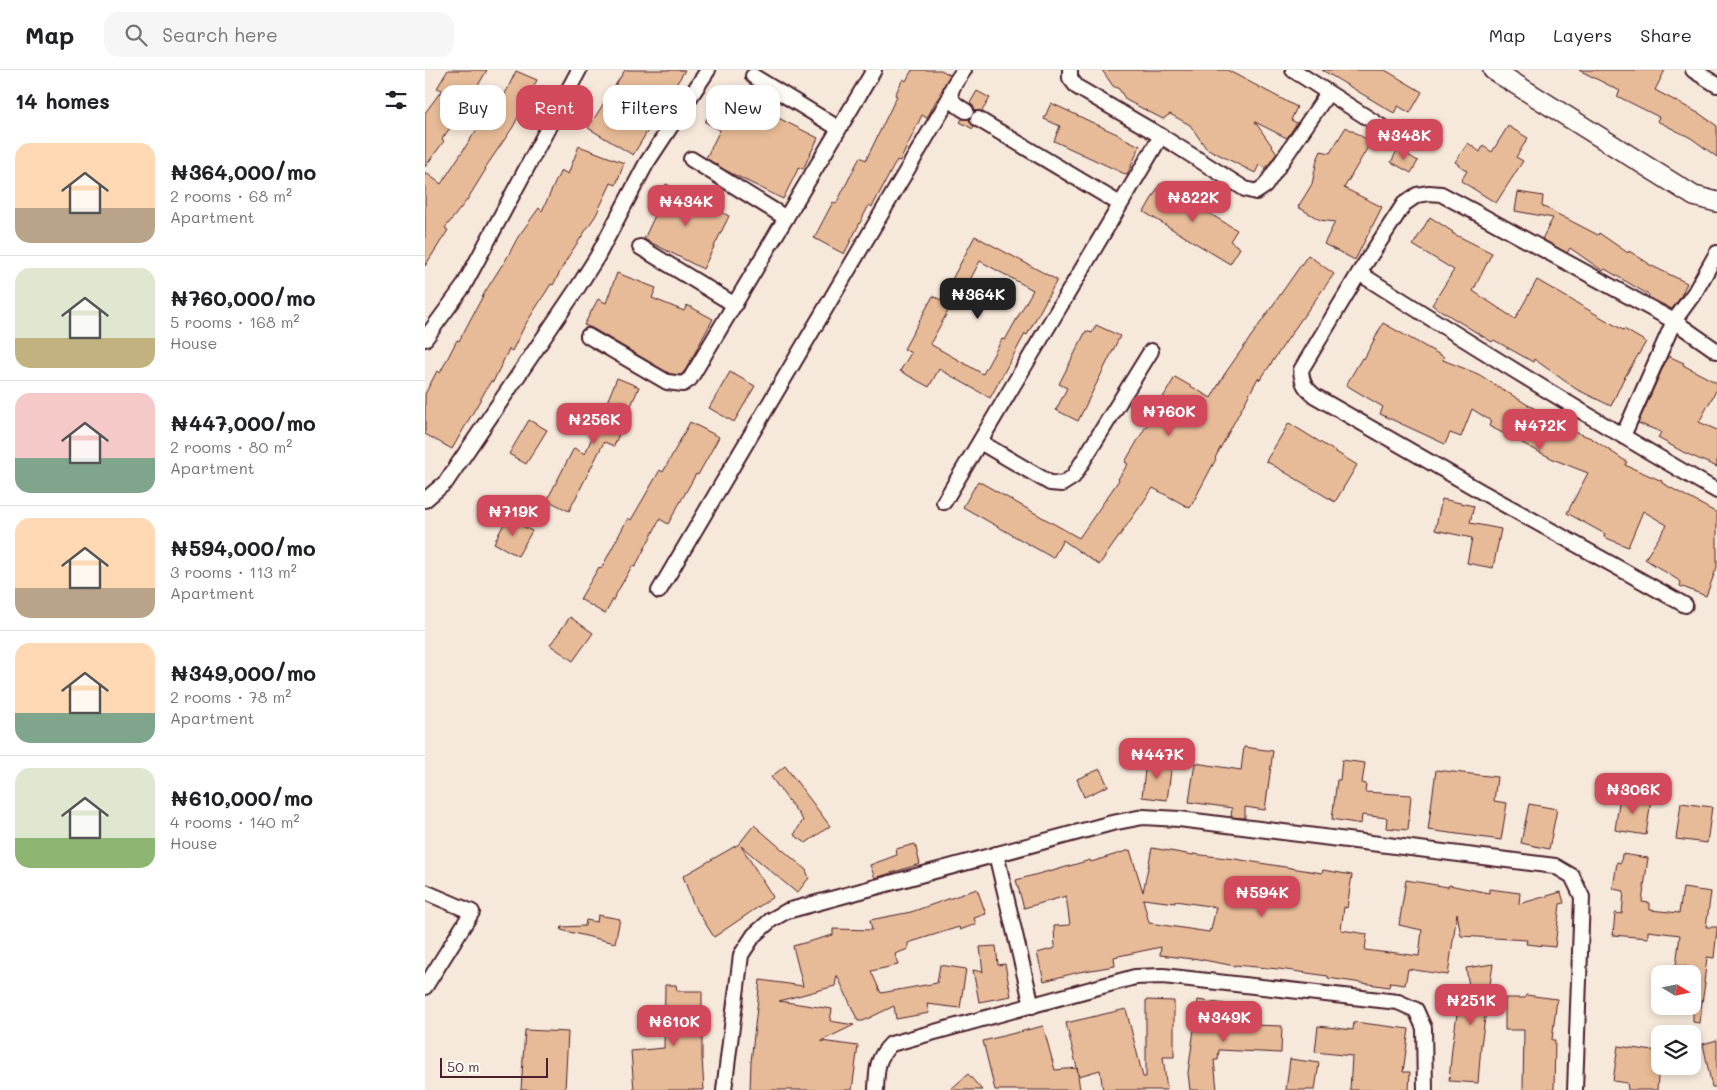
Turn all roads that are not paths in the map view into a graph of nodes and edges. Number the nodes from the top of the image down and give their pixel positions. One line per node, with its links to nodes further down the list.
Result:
1 (579, 70): 28 (street)
2 (708, 70): 34 (street)
3 (873, 70): 15 (street)
4 (964, 70): 12 (street)
5 (1070, 70): 17 (street)
6 (1293, 70): 11 (street)
7 (1493, 70): 19 (street)
8 (1693, 70): 10 (street)
9 (753, 76): 15 (street)
10 (1717, 84)
11 (1328, 92): 16 (street); 17 (street)
12 (950, 97): 13 (street); 36 (street)
13 (966, 111)
14 (978, 119): 20 (street)
15 (838, 128): 21 (street)
16 (1382, 128)
17 (1161, 136): 20 (street)
18 (691, 159): 21 (street)
19 (1717, 202)
20 (1121, 204): 32 (street)
21 (786, 218): 25 (street)
22 (639, 247): 25 (street)
23 (1717, 253): 26 (street)
24 (1359, 273): 26 (street); 31 (street); 37 (street)
25 (735, 305): 27 (street)
26 (1674, 321): 30 (street); 31 (street)
27 (588, 336)
28 (425, 339)
29 (1151, 350): 32 (street)
30 (1717, 351)
31 (1623, 436): 33 (street)
32 (980, 442): 35 (street)
33 (1717, 491)
34 (425, 500)
35 (944, 502)
36 (659, 591)
37 (1685, 605)
38 (996, 854): 41 (street); 42 (street); 45 (street)
39 (425, 892): 40 (street)
40 (425, 987)
41 (1032, 1006): 43 (street); 44 (street)
42 (725, 1090)
43 (876, 1090)
44 (1425, 1090)
45 (1575, 1090)

